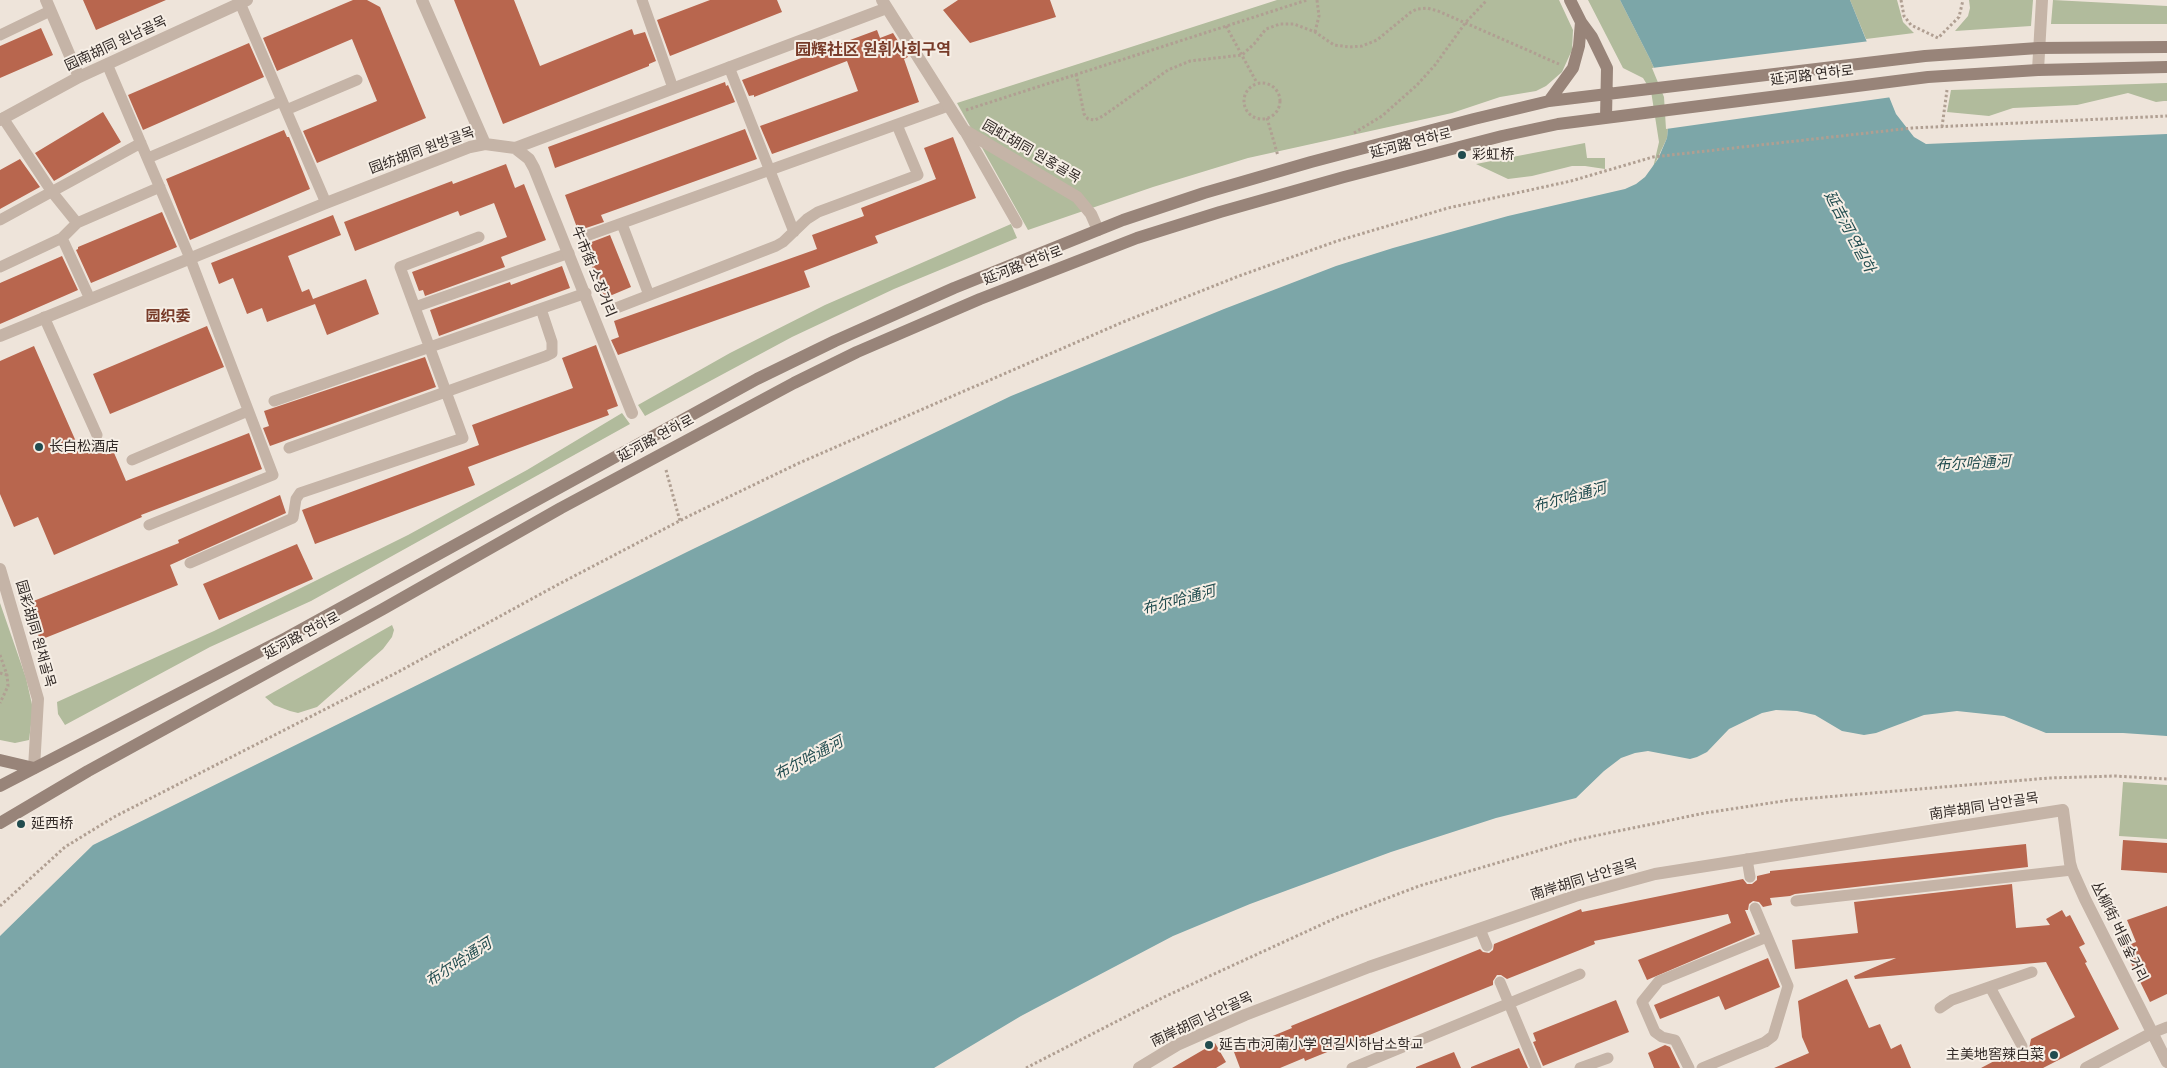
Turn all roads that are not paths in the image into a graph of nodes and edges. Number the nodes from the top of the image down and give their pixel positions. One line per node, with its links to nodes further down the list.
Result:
1 (422, 0): 28 (street)
2 (642, 0): 18 (lane)
3 (1570, 0): 8 (main road)
4 (2042, 0): 11 (street)
5 (235, 3): 12 (street, 园南胡同 원남골목); 21 (lane)
6 (885, 4): 14 (street, 园纺胡同 원방골목); 22 (street, 园虹胡同 원홍골목)
7 (48, 6): 9 (lane); 16 (street)
8 (1580, 22): 19 (main road); 20 (main road)
9 (0, 35)
10 (2167, 47): 11 (main road, 延河路 연하로)
11 (2038, 48): 15 (street); 19 (main road, 延河路 연하로)
12 (107, 64): 16 (street, 园南胡同 원남골목); 27 (lane)
13 (2167, 66): 15 (main road, 延河路 연하로)
14 (729, 67): 18 (street, 园纺胡同 원방골목); 31 (lane)
15 (2038, 70): 23 (main road, 延河路 연하로)
16 (79, 77): 24 (street, 园南胡同 원남골목)
17 (357, 80): 21 (lane)
18 (674, 88): 29 (street, 园纺胡同 원방골목)
19 (1613, 92): 20 (main road, 延河路 연하로); 23 (main road)
20 (1549, 101): 39 (main road, 延河路 연하로)
21 (284, 105): 30 (lane); 34 (lane)
22 (951, 110): 25 (lane); 26 (street, 园虹胡同 원홍골목)
23 (1606, 118): 70 (main road, 延河路 연하로)
24 (2, 119): 33 (lane)
25 (897, 124): 31 (lane); 40 (lane)
26 (964, 130): 37 (lane); 39 (street, 园虹胡同 원홍골목)
27 (141, 143): 30 (lane); 33 (lane)
28 (485, 144): 29 (street, 园纺胡同 원방골목); 34 (street, 园纺胡同 원방골목)
29 (515, 148): 44 (street, 牛市街 소장거리)
30 (148, 158): 32 (lane)
31 (770, 170): 38 (lane); 40 (lane)
32 (160, 187): 36 (lane); 45 (lane)
33 (52, 192): 35 (lane); 36 (lane)
34 (326, 203): 45 (street, 园纺胡同 원방골목)
35 (0, 220)
36 (77, 223): 43 (lane)
37 (1018, 223)
38 (622, 224): 41 (lane); 48 (lane)
39 (1098, 230): 67 (main road, 延河路 연하로)
40 (794, 232): 48 (lane)
41 (586, 236)
42 (479, 237): 50 (lane)
43 (62, 238): 46 (lane); 49 (lane)
44 (570, 253): 47 (street, 牛市街 소장거리); 50 (lane)
45 (190, 258): 49 (street, 园纺胡同 원방골목); 58 (lane)
46 (0, 267)
47 (586, 293): 51 (lane); 59 (street, 牛市街 소장거리)
48 (649, 295): 52 (lane)
49 (90, 299): 53 (street, 园纺胡同 원방골목)
50 (415, 307): 55 (lane)
51 (541, 309): 55 (lane); 56 (lane)
52 (611, 310)
53 (44, 317): 54 (street, 园纺胡同 원방골목); 60 (lane)
54 (0, 336)
55 (430, 347): 56 (lane); 57 (lane)
56 (446, 392): 61 (lane); 64 (lane)
57 (274, 401)
58 (248, 411): 62 (lane); 63 (lane)
59 (632, 413)
60 (97, 435)
61 (289, 448)
62 (132, 460)
63 (150, 525)
64 (190, 563)
65 (0, 569): 67 (street, 园彩胡同 원채골목)
66 (0, 760): 67 (main road)
67 (34, 768): 68 (main road, 延河路 연하로)
68 (0, 786)
69 (2063, 810): 71 (street, 南岸胡同 남안골목); 72 (street, 丛柳街 버들숲거리)
70 (0, 823)
71 (1747, 859): 73 (lane); 76 (street, 南岸胡同 남안골목)
72 (2072, 870): 74 (lane); 86 (street, 丛柳街 버들숲거리)
73 (1750, 877)
74 (1796, 902)
75 (1756, 908): 77 (lane)
76 (1480, 929): 78 (lane); 90 (street, 南岸胡同 남안골목)
77 (1767, 937): 94 (lane); 95 (lane)
78 (1487, 946)
79 (2032, 972): 82 (lane)
80 (1580, 974): 83 (lane)
81 (1500, 982): 83 (lane)
82 (1990, 987): 84 (lane); 87 (lane)
83 (1509, 1003): 91 (lane); 92 (lane)
84 (1940, 1008)
85 (2167, 1027): 86 (lane)
86 (2152, 1033): 89 (street, 丛柳街 버들숲거리); 96 (street)
87 (2022, 1046)
88 (1608, 1058): 93 (lane)
89 (2167, 1062)
90 (1139, 1068)
91 (1352, 1068)
92 (1536, 1068)
93 (1580, 1068)
94 (1689, 1068)
95 (1702, 1068)
96 (2086, 1068)

